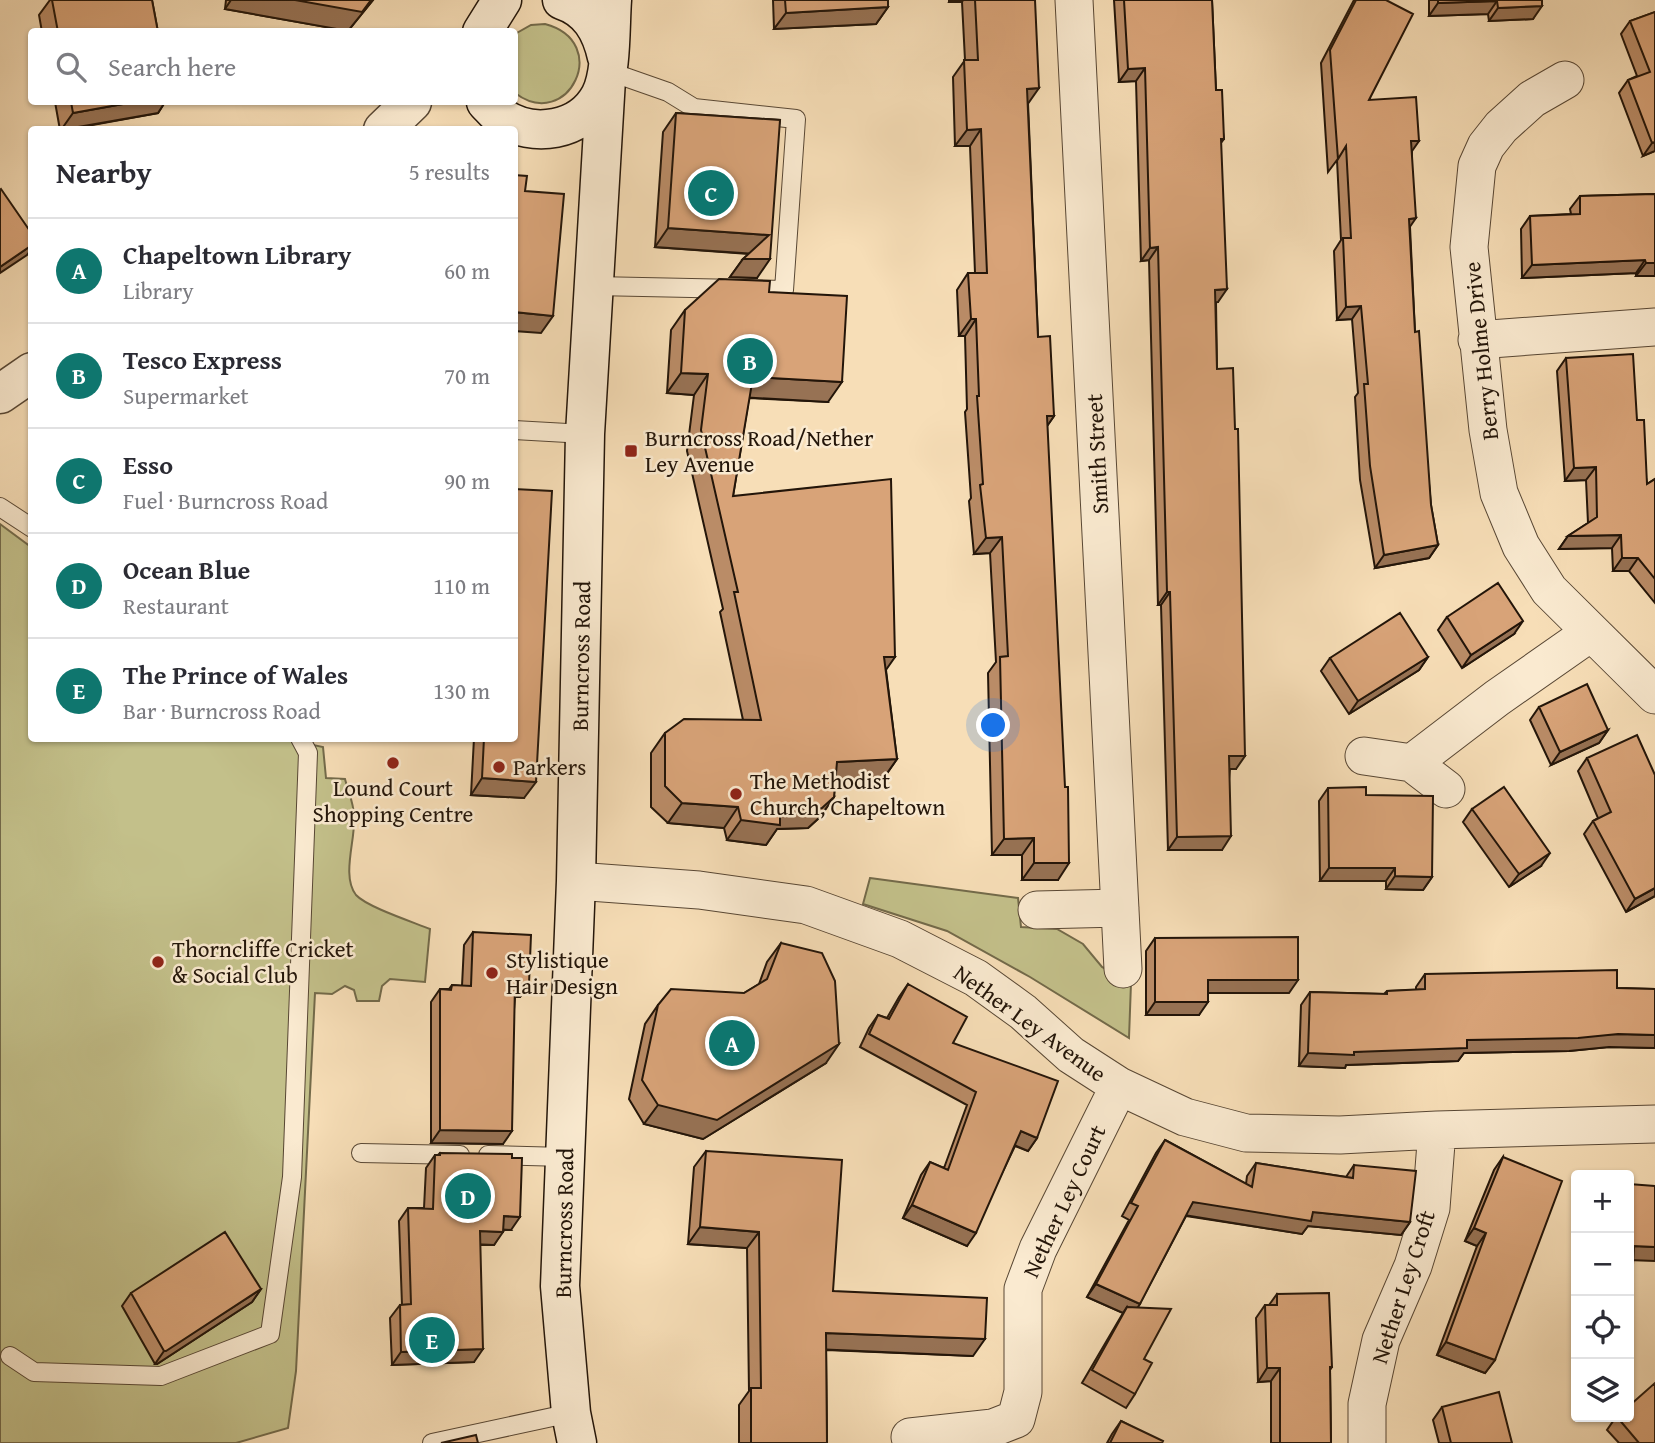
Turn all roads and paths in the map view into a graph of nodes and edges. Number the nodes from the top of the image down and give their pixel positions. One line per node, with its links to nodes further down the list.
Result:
1 (562, 0): 4 (main road)
2 (612, 0): 4 (main road, Burncross Road)
3 (1074, 0): 29 (street, Smith Street)
4 (607, 69): 10 (main road); 12 (main road, Burncross Road); 13 (lane)
5 (1565, 80): 15 (street, Berry Holme Drive)
6 (409, 105): 8 (main road)
7 (489, 105): 9 (main road, Burncross Road)
8 (387, 126)
9 (513, 126)
10 (518, 129)
11 (518, 129): 12 (main road, Burncross Road)
12 (596, 246): 13 (main road, Burncross Road)
13 (594, 286): 19 (main road, Burncross Road)
14 (1655, 327): 15 (street)
15 (1477, 340): 22 (street, Berry Holme Drive)
16 (28, 375): 17 (main road)
17 (0, 394)
18 (518, 430): 19 (lane)
19 (585, 434): 28 (main road, Burncross Road)
20 (0, 507): 21 (lane)
21 (28, 525)
22 (1590, 634): 23 (street, Berry Holme Drive); 26 (street)
23 (1655, 695)
24 (302, 742): 37 (lane)
25 (1364, 756): 26 (street)
26 (1412, 763): 27 (street)
27 (1446, 789)
28 (576, 881): 32 (street, Nether Ley Avenue); 36 (main road, Burncross Road)
29 (1120, 908): 30 (street); 31 (street, Smith Street)
30 (1037, 910)
31 (1123, 968)
32 (1119, 1086): 34 (street, Nether Ley Avenue); 39 (street, Nether Ley Court)
33 (1655, 1124): 34 (street, Nether Ley Avenue)
34 (1437, 1130): 41 (street, Nether Ley Croft)
35 (360, 1153): 36 (lane)
36 (565, 1157): 38 (main road, Burncross Road)
37 (10, 1356)
38 (574, 1428): 40 (lane)
39 (910, 1437)
40 (432, 1443)
41 (1367, 1443)

